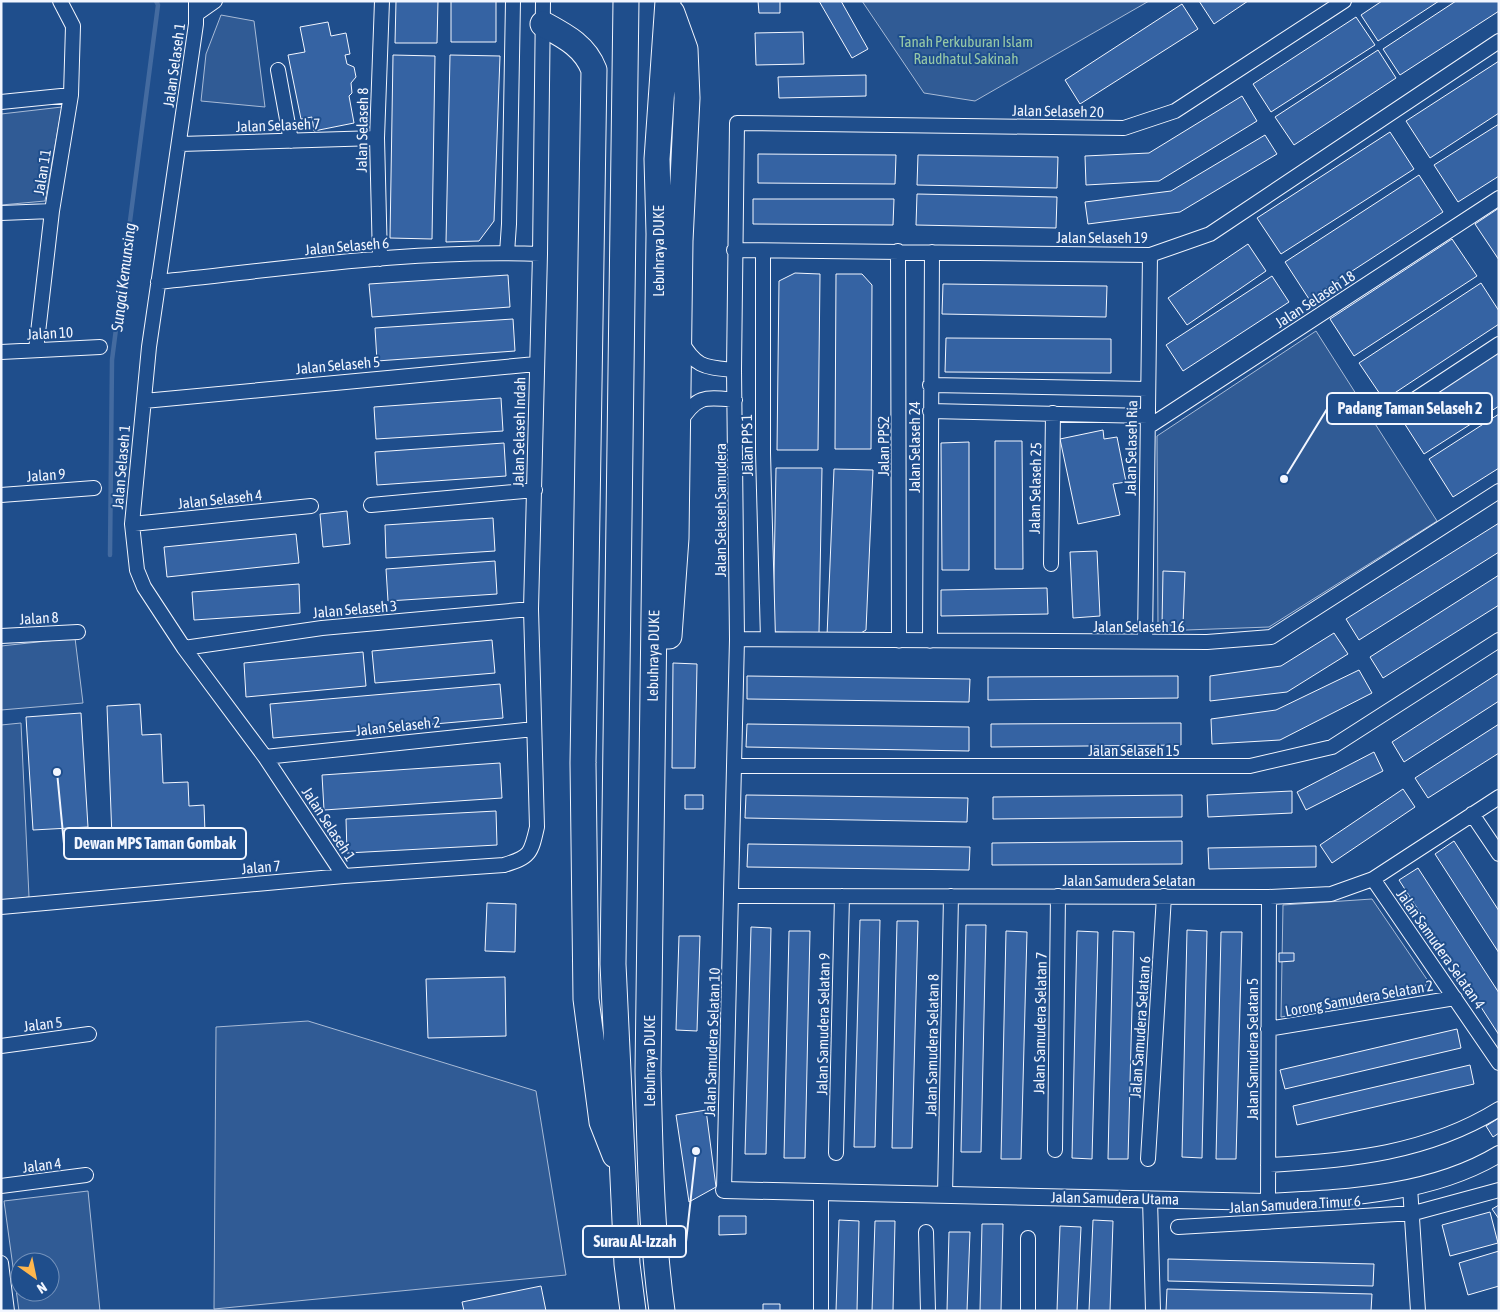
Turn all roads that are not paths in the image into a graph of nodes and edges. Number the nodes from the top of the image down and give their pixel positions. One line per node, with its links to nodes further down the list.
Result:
1 (60, 1): 12 (street, Jalan 11)
2 (215, 1): 8 (street)
3 (382, 1): 15 (street, Jalan Selaseh 8)
4 (513, 1): 25 (street)
5 (626, 1): 92 (highway, Lebuhraya DUKE)
6 (668, 1): 30 (highway); 69 (highway, Lebuhraya DUKE)
7 (1344, 1): 14 (street, Jalan Selaseh 20)
8 (197, 7): 17 (street, Jalan Selaseh 1)
9 (543, 13): 26 (street, Jalan Selaseh Indah); 92 (highway)
10 (1499, 41): 27 (street, Jalan Selaseh 19)
11 (278, 70): 16 (street)
12 (71, 95): 13 (street); 19 (street, Jalan 11)
13 (1, 102)
14 (738, 123): 21 (street, Jalan Selaseh Samudera)
15 (377, 138): 16 (street, Jalan Selaseh 7); 28 (street, Jalan Selaseh 8)
16 (291, 141): 17 (street, Jalan Selaseh 7)
17 (180, 144): 29 (street, Jalan Selaseh 1)
18 (1499, 198): 44 (street, Jalan Selaseh 18)
19 (52, 211): 20 (street); 33 (street, Jalan 11)
20 (1, 213)
21 (734, 250): 22 (street, Jalan Selaseh 19); 36 (street, Jalan Selaseh Samudera)
22 (763, 251): 23 (street, Jalan Selaseh 19); 58 (street, Jalan PPS 1)
23 (898, 251): 24 (street, Jalan Selaseh 19); 60 (street, Jalan PPS2)
24 (932, 252): 27 (street, Jalan Selaseh 19); 37 (street, Jalan Selaseh 24)
25 (506, 253): 26 (street, Jalan Selaseh 6); 28 (street, Jalan Selaseh 6)
26 (540, 254): 35 (street, Jalan Selaseh Indah)
27 (1150, 255): 38 (street, Jalan Selaseh Ria)
28 (380, 259): 29 (street, Jalan Selaseh 6)
29 (158, 282): 40 (street, Jalan Selaseh 1)
30 (679, 339): 36 (street); 45 (highway)
31 (1499, 344): 43 (street)
32 (100, 347): 33 (street, Jalan 10)
33 (36, 350): 34 (street, Jalan 10)
34 (1, 352)
35 (536, 364): 40 (street, Jalan Selaseh 5); 47 (street, Jalan Selaseh Indah)
36 (734, 370): 39 (street, Jalan Selaseh Samudera)
37 (930, 385): 38 (street); 41 (street, Jalan Selaseh 24)
38 (1148, 389): 44 (street, Jalan Selaseh Ria)
39 (735, 400): 45 (street); 57 (street, Jalan Selaseh Samudera)
40 (144, 401): 52 (street, Jalan Selaseh 1)
41 (930, 411): 42 (street); 61 (street, Jalan Selaseh 24)
42 (1052, 413): 44 (street); 53 (street, Jalan Selaseh 25)
43 (1388, 417)
44 (1148, 422): 62 (street, Jalan Selaseh Ria)
45 (676, 429): 69 (highway)
46 (94, 488): 49 (street, Jalan 9)
47 (535, 490): 50 (street); 54 (street, Jalan Selaseh Indah)
48 (1499, 491): 62 (street, Jalan Selaseh 16)
49 (1, 495)
50 (371, 505)
51 (311, 506): 52 (street, Jalan Selaseh 4)
52 (132, 524): 63 (street, Jalan Selaseh 1)
53 (1051, 564)
54 (531, 609): 63 (street, Jalan Selaseh 3); 64 (street, Jalan Selaseh Indah)
55 (78, 632): 56 (street, Jalan 8)
56 (1, 636)
57 (737, 639): 58 (street, Jalan Selaseh 16); 66 (street, Jalan Selaseh Samudera)
58 (768, 639): 60 (street, Jalan Selaseh 16)
59 (1499, 640): 66 (street, Jalan Selaseh 15)
60 (898, 641): 61 (street, Jalan Selaseh 16)
61 (930, 641): 62 (street, Jalan Selaseh 16)
62 (1144, 642)
63 (184, 648): 65 (street, Jalan Selaseh 1)
64 (534, 728): 65 (street, Jalan Selaseh 2); 71 (street, Jalan Selaseh Indah)
65 (265, 757): 72 (street, Jalan Selaseh 1)
66 (735, 766): 74 (street, Jalan Selaseh Samudera)
67 (1499, 796): 68 (street, Jalan Samudera Selatan)
68 (1472, 814): 70 (street); 73 (street, Jalan Samudera Selatan)
69 (651, 834): 109 (highway, Lebuhraya DUKE)
70 (1499, 854)
71 (524, 859): 72 (street, Jalan 7)
72 (344, 876): 80 (street, Jalan 7)
73 (1373, 880): 79 (street, Jalan Samudera Selatan); 81 (street, Jalan Samudera Selatan 4)
74 (732, 896): 75 (street, Jalan Samudera Selatan); 96 (street, Jalan Samudera Selatan 10)
75 (842, 896): 76 (street, Jalan Samudera Selatan); 88 (street, Jalan Samudera Selatan 9)
76 (951, 896): 77 (street, Jalan Samudera Selatan); 99 (street, Jalan Samudera Selatan 8)
77 (1058, 896): 78 (street, Jalan Samudera Selatan); 87 (street, Jalan Samudera Selatan 7)
78 (1164, 896): 79 (street, Jalan Samudera Selatan); 90 (street, Jalan Samudera Selatan 6)
79 (1269, 897): 82 (street, Jalan Samudera Selatan 5)
80 (1, 907)
81 (1455, 998): 82 (street, Lorong Samudera Selatan 2); 85 (street, Jalan Samudera Selatan 4)
82 (1268, 1029): 91 (street, Jalan Samudera Selatan 5)
83 (89, 1034): 84 (street, Jalan 5)
84 (1, 1046)
85 (1499, 1063)
86 (1499, 1109): 91 (street)
87 (1055, 1150)
88 (836, 1153)
89 (1499, 1154): 95 (street, Jalan Samudera Utama)
90 (1148, 1159)
91 (1268, 1165): 101 (street, Jalan Samudera Selatan 5)
92 (622, 1171): 108 (highway, Lebuhraya DUKE)
93 (86, 1175): 94 (street, Jalan 4)
94 (1, 1186)
95 (1410, 1187): 101 (street, Jalan Samudera Utama); 102 (street)
96 (724, 1190): 98 (street, Jalan Samudera Utama)
97 (1499, 1190): 102 (street, Jalan Samudera Timur 6)
98 (821, 1192): 99 (street, Jalan Samudera Utama); 110 (street)
99 (945, 1195): 100 (street, Jalan Samudera Utama)
100 (1150, 1199): 101 (street, Jalan Samudera Utama); 113 (street)
101 (1268, 1202)
102 (1414, 1214): 103 (street, Jalan Samudera Timur 6); 114 (street)
103 (1178, 1226)
104 (926, 1232): 111 (street)
105 (1028, 1238): 112 (street)
106 (1, 1263): 107 (street)
107 (7, 1311)
108 (633, 1311)
109 (662, 1311)
110 (821, 1311)
111 (928, 1311)
112 (1028, 1311)
113 (1153, 1311)
114 (1418, 1311)

